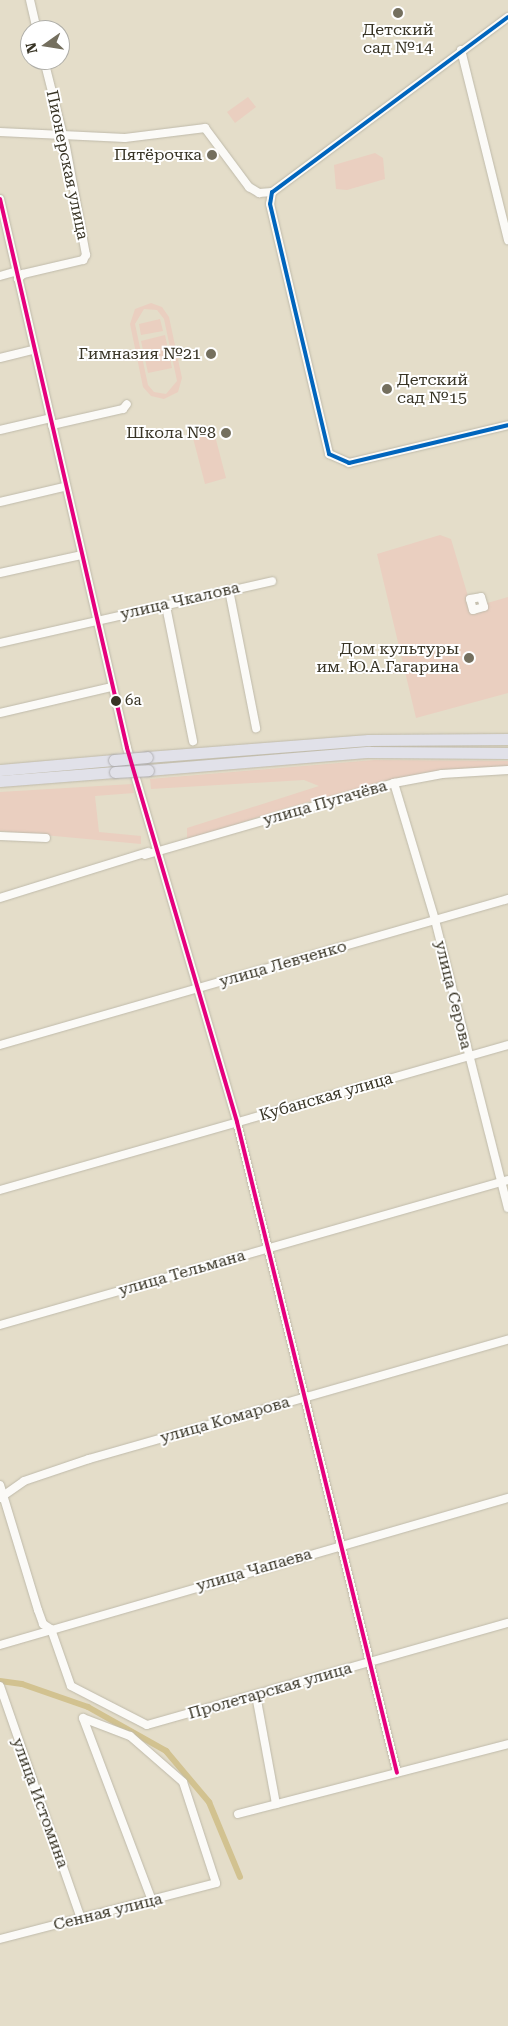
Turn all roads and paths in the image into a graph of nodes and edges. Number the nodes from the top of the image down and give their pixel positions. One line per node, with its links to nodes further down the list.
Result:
1 (30, 0): 3 (street)
2 (508, 17): 4 (street)
3 (35, 20)
4 (461, 50): 8 (street); 10 (street)
5 (46, 70): 7 (street, Пионерская улица)
6 (0, 132): 7 (street)
7 (60, 135): 8 (street); 12 (street, Пионерская улица)
8 (272, 192): 17 (street)
9 (0, 202): 12 (street)
10 (508, 240)
11 (0, 276): 12 (street, Пионерская улица)
12 (16, 276): 13 (street)
13 (32, 350): 14 (street); 16 (street)
14 (0, 358)
15 (126, 404): 16 (street)
16 (52, 422): 18 (street); 19 (street)
17 (508, 425)
18 (0, 430)
19 (64, 487): 20 (street); 21 (street)
20 (0, 502)
21 (82, 555): 22 (street); 26 (street)
22 (0, 573)
23 (272, 581): 24 (street, улица Чкалова)
24 (229, 590): 25 (street, улица Чкалова); 30 (street)
25 (166, 606): 26 (street, улица Чкалова); 35 (street)
26 (96, 620): 27 (street, улица Чкалова); 28 (street)
27 (0, 643)
28 (112, 687): 29 (street); 43 (street)
29 (0, 713)
30 (256, 728)
31 (508, 734): 32 (highway)
32 (486, 738): 33 (highway); 34 (highway)
33 (508, 739)
34 (368, 740): 36 (highway); 38 (highway, bridge)
35 (193, 741)
36 (369, 752): 37 (highway); 40 (highway, bridge)
37 (505, 754)
38 (0, 770)
39 (508, 770): 41 (street, улица Пугачёва)
40 (0, 781)
41 (394, 783): 45 (street, улица Пугачёва); 49 (street, улица Серова)
42 (0, 836): 44 (street)
43 (153, 836): 45 (street); 46 (street)
44 (46, 838)
45 (158, 850): 46 (street, улица Пугачёва); 50 (street)
46 (145, 855): 47 (street, улица Пугачёва)
47 (0, 898)
48 (508, 898): 49 (street, улица Левченко)
49 (435, 920): 50 (street, улица Левченко); 53 (street, улица Серова)
50 (198, 988): 51 (street, улица Левченко); 54 (street)
51 (0, 1045)
52 (508, 1045): 53 (street, Кубанская улица)
53 (468, 1056): 54 (street, Кубанская улица); 55 (street, улица Серова)
54 (236, 1122): 56 (street, Кубанская улица); 58 (street)
55 (505, 1181): 57 (street, улица Серова); 58 (street, улица Тельмана)
56 (0, 1190)
57 (508, 1208)
58 (269, 1247): 59 (street, улица Тельмана); 61 (street)
59 (0, 1325)
60 (508, 1340): 61 (street, улица Комарова)
61 (306, 1397): 63 (street, улица Комарова); 65 (street)
62 (0, 1484): 63 (street)
63 (2, 1496): 67 (street)
64 (508, 1498): 65 (street, улица Чапаева)
65 (343, 1545): 67 (street, улица Чапаева); 69 (street)
66 (508, 1623): 69 (street, Пролетарская улица)
67 (51, 1629): 68 (street, улица Чапаева); 71 (street, Пролетарская улица)
68 (0, 1646)
69 (370, 1663): 71 (street, Пролетарская улица); 73 (street)
70 (0, 1686): 77 (street, улица Истомина)
71 (256, 1695): 74 (street)
72 (508, 1744): 73 (street)
73 (397, 1773): 74 (street)
74 (276, 1804): 75 (street)
75 (238, 1814)
76 (152, 1901): 76 (street, Сенная улица); 77 (street, Сенная улица)
77 (81, 1919): 78 (street, Сенная улица)
78 (0, 1939)

